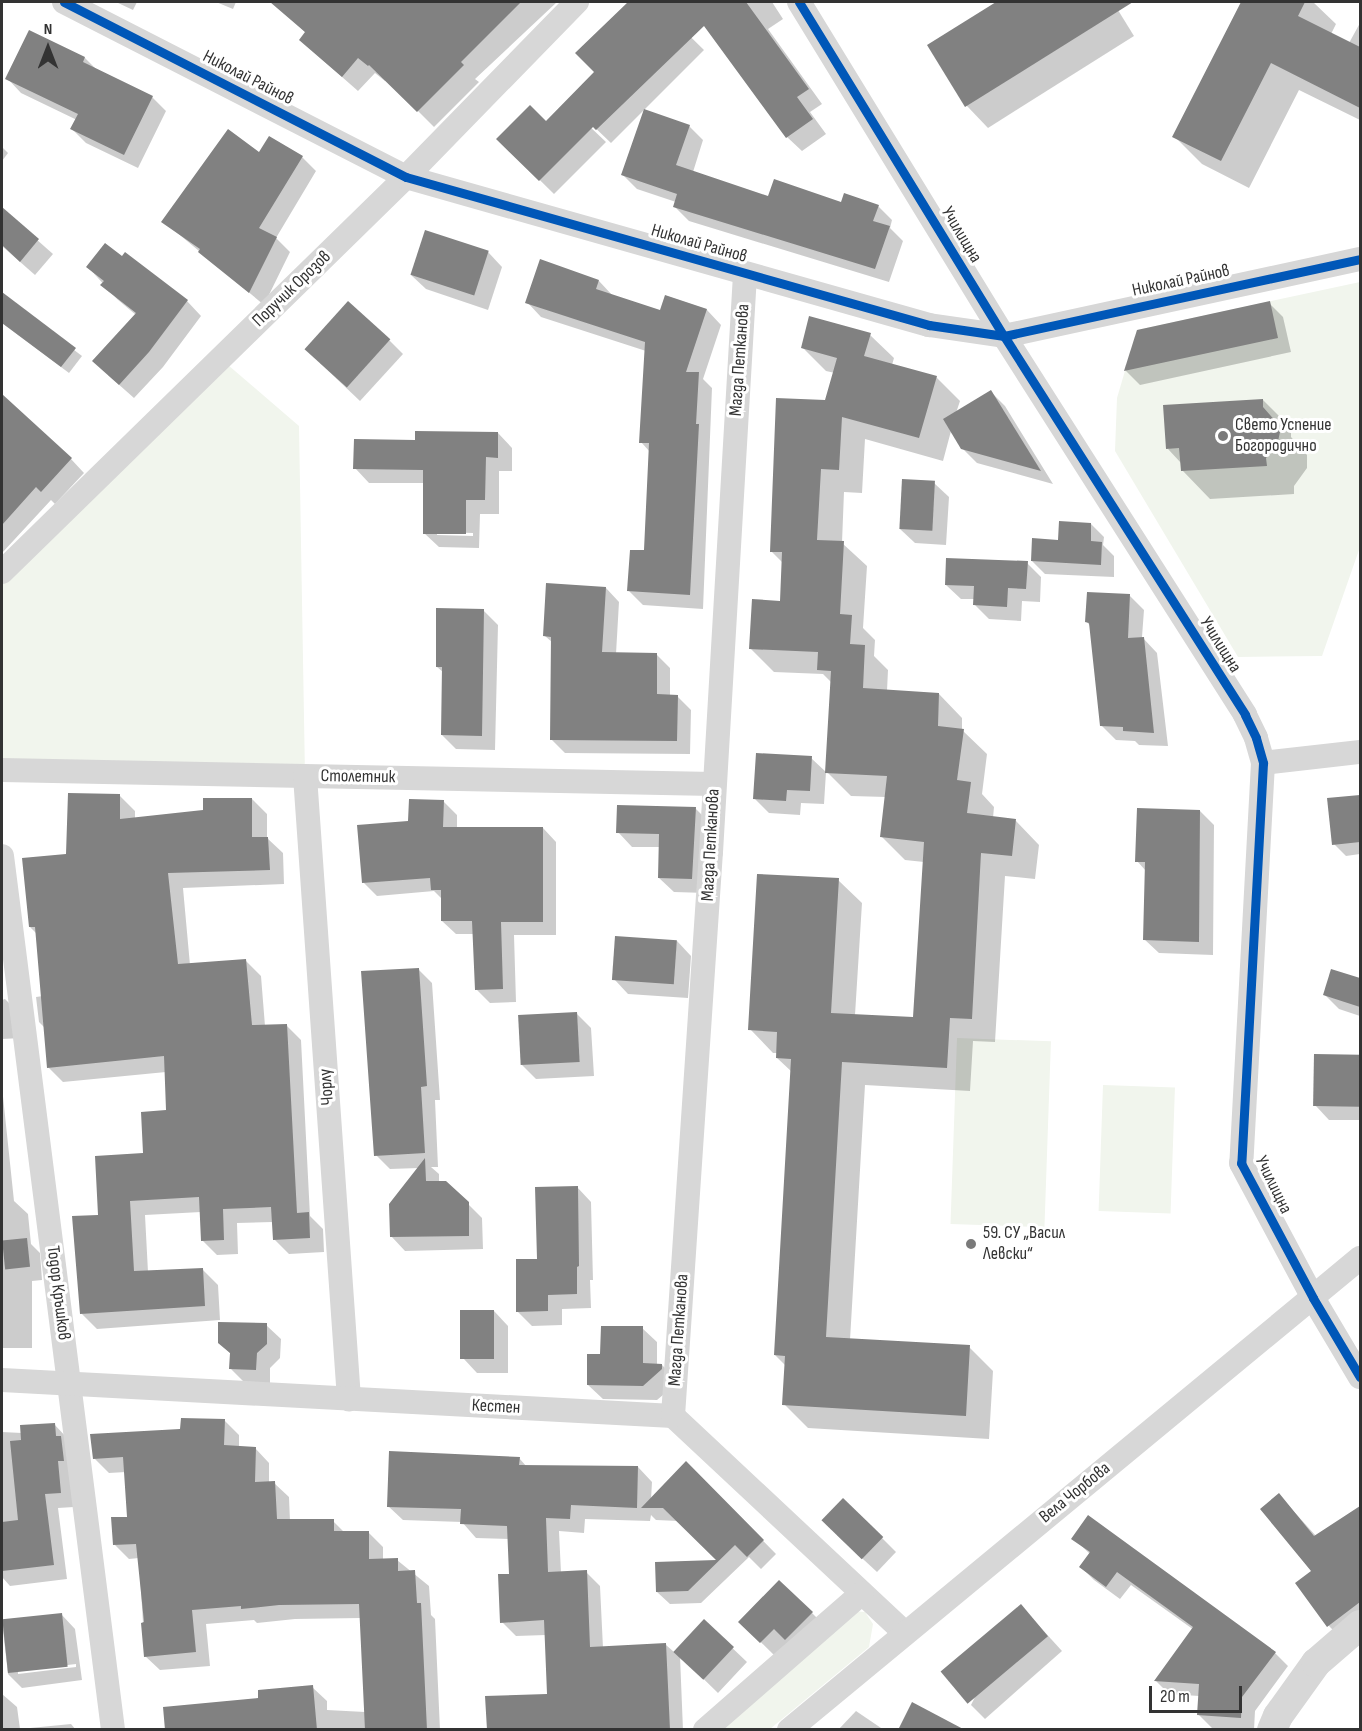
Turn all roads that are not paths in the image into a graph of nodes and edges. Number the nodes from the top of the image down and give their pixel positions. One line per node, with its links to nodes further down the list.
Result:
1 (64, 2): 4 (street, Николай Райнов)
2 (577, 2): 4 (street, Поручик Орозов)
3 (799, 2): 7 (street, Училищна)
4 (406, 177): 6 (street, Николай Райнов); 8 (street, Поручик Орозов)
5 (1360, 259): 7 (street, Николай Райнов)
6 (746, 274): 7 (street, Николай Райнов); 13 (street, Магда Петканова)
7 (1004, 336): 10 (street, Училищна)
8 (2, 572)
9 (1360, 752): 10 (street)
10 (1263, 763): 16 (street, Училищна)
11 (2, 770): 12 (street, Столетник)
12 (305, 776): 13 (street, Столетник); 20 (street, Чорлу)
13 (714, 784): 21 (street, Магда Петканова)
14 (2, 856): 19 (street, Тодор Кръшков)
15 (1360, 1258): 16 (street, Вела Чорбова)
16 (1313, 1299): 17 (street, Училищна); 24 (street, Вела Чорбова)
17 (1360, 1377)
18 (2, 1380): 19 (street, Кестен)
19 (70, 1384): 20 (street, Кестен); 25 (street, Тодор Кръшков)
20 (349, 1399): 21 (street, Кестен)
21 (673, 1416): 22 (street)
22 (862, 1593): 24 (street); 26 (street)
23 (1360, 1625): 28 (street)
24 (905, 1633): 27 (street, Вела Чорбова)
25 (113, 1730)
26 (705, 1730)
27 (789, 1730)
28 (1272, 1730)

